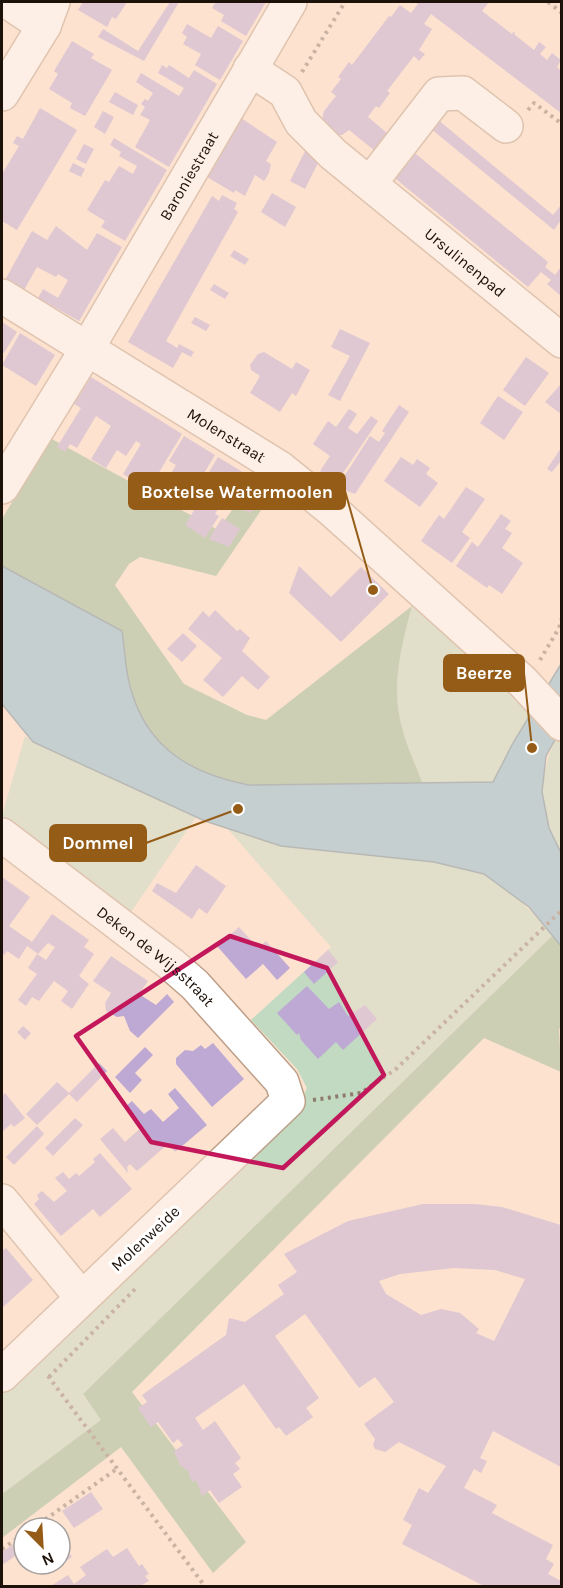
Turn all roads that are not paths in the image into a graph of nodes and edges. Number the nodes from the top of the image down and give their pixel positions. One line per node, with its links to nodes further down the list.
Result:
1 (8, 2): 3 (street)
2 (290, 2): 4 (street, Baroniestraat)
3 (48, 14): 5 (street)
4 (250, 69): 7 (street, Ursulinenpad); 10 (street, Baroniestraat)
5 (2, 94)
6 (506, 126): 7 (street)
7 (371, 182): 9 (street, Ursulinenpad)
8 (2, 296): 10 (street, Molenstraat)
9 (561, 341)
10 (87, 349): 11 (street, Baroniestraat); 12 (street, Molenstraat)
11 (2, 487)
12 (561, 724)
13 (2, 835): 14 (street, Deken de Wijsstraat)
14 (288, 1101): 16 (street, Molenweide)
15 (2, 1201): 16 (street)
16 (82, 1298): 17 (street, Molenweide)
17 (2, 1375)

